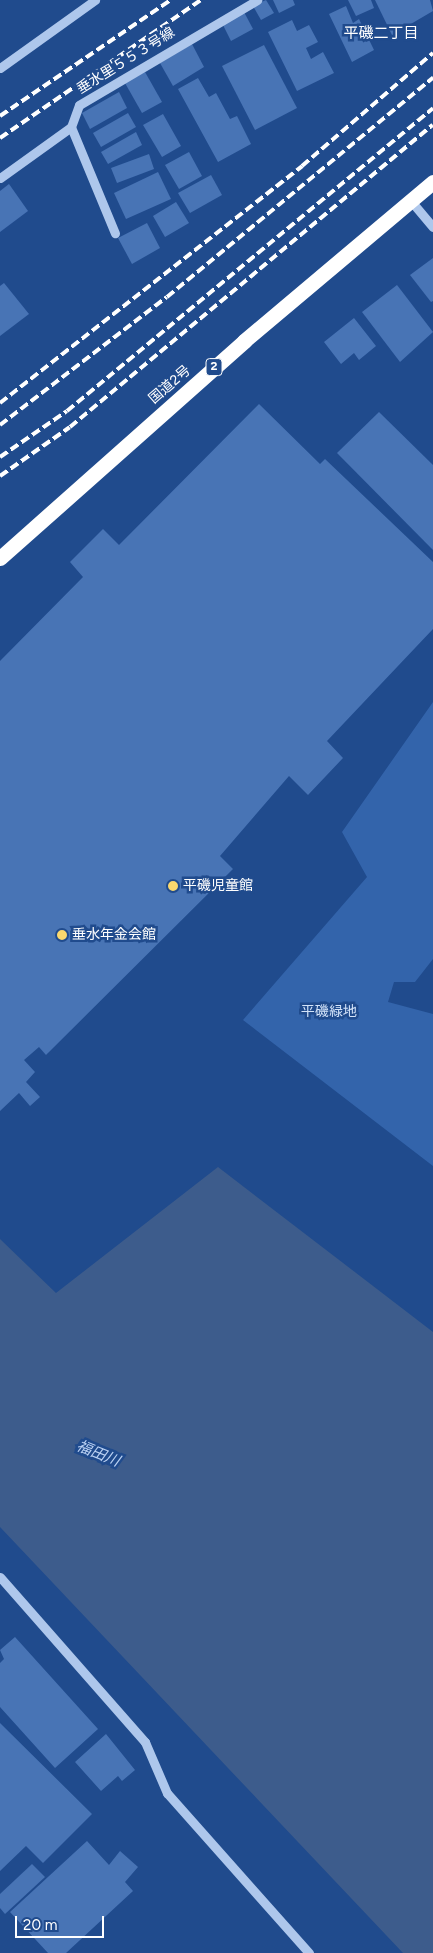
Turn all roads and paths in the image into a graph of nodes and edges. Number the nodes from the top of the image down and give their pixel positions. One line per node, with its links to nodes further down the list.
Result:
1 (95, 0): 3 (street)
2 (257, 0): 4 (street, 垂水里５５３号線)
3 (0, 68)
4 (71, 127): 5 (street); 9 (street)
5 (0, 178)
6 (433, 182): 7 (highway, 国道2号 / 2)
7 (411, 201): 8 (street); 10 (highway, 国道2号 / 2)
8 (433, 227)
9 (115, 234)
10 (0, 558)
11 (0, 1577): 12 (street)
12 (310, 1953)

